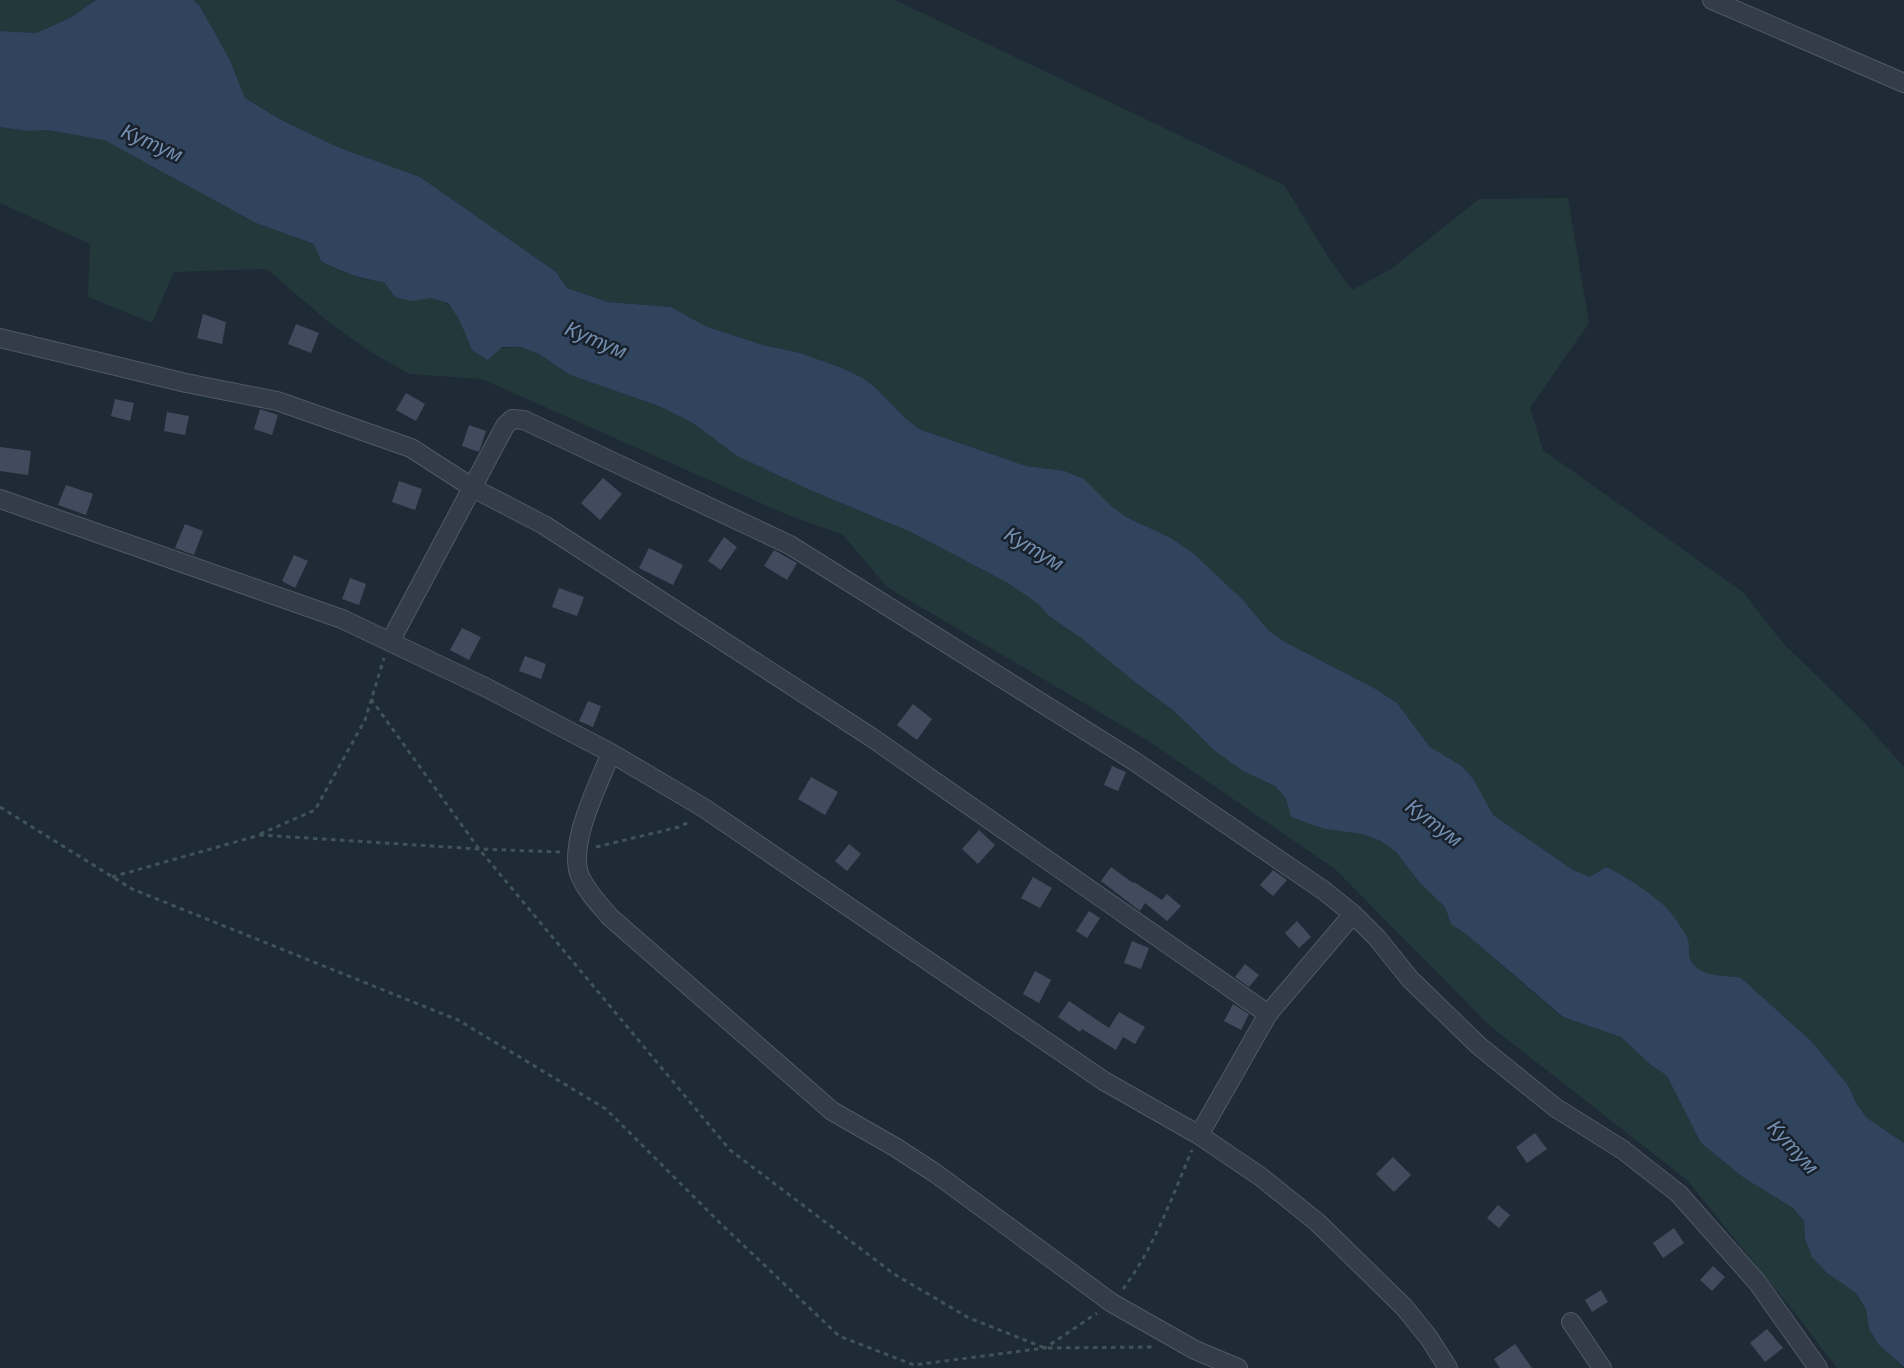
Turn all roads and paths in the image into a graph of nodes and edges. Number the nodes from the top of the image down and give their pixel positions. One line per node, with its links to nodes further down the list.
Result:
1 (1712, 0): 2 (street)
2 (1904, 83)
3 (0, 338): 4 (street)
4 (474, 488): 6 (street); 16 (street); 17 (street)
5 (0, 499): 6 (street)
6 (390, 642): 7 (path); 8 (street)
7 (371, 699): 11 (path); 13 (path)
8 (611, 753): 10 (street); 14 (street)
9 (0, 807): 15 (path)
10 (704, 808): 14 (path); 18 (street)
11 (260, 835): 12 (path); 13 (path); 15 (path)
12 (244, 842)
13 (479, 849): 14 (path); 22 (path)
14 (576, 852): 19 (street)
15 (112, 877): 22 (path)
16 (1353, 914): 17 (street); 26 (street)
17 (1268, 1014): 18 (street)
18 (1199, 1135): 19 (path); 24 (street)
19 (1112, 1303): 22 (path); 23 (street)
20 (1570, 1322): 25 (street)
21 (1159, 1347): 22 (path)
22 (1045, 1348)
23 (1238, 1368)
24 (1448, 1368)
25 (1602, 1368)
26 (1818, 1368)

